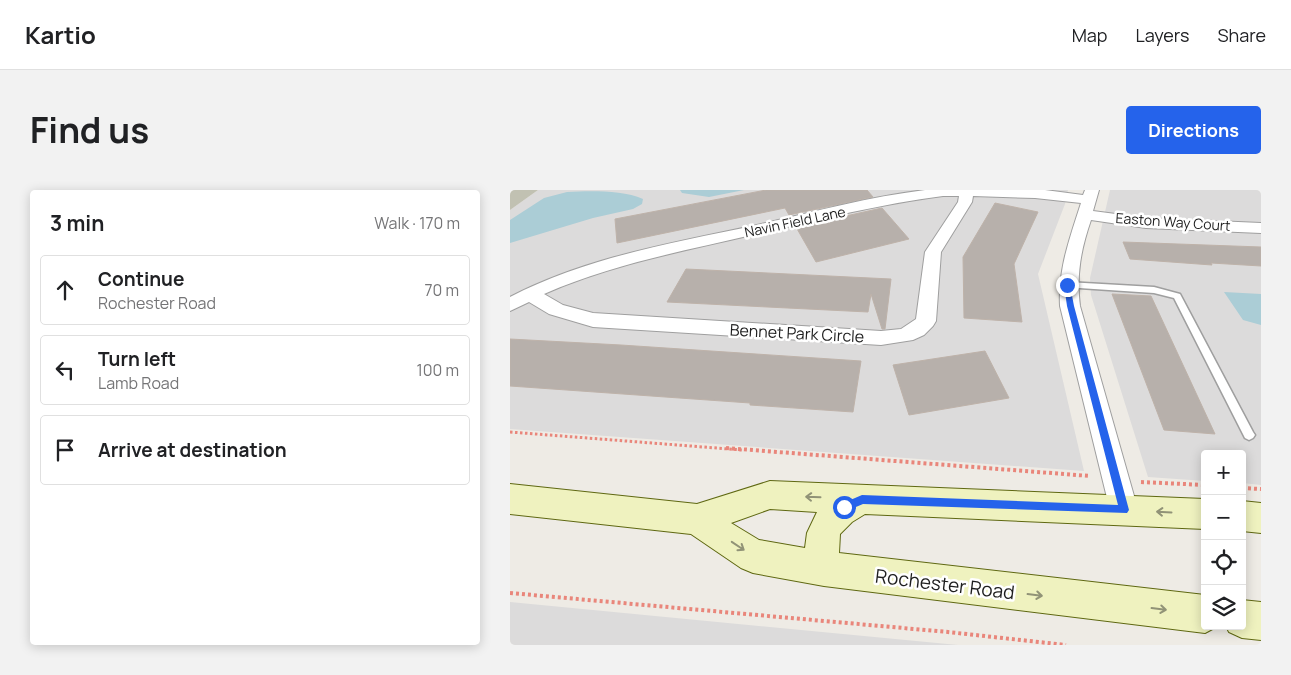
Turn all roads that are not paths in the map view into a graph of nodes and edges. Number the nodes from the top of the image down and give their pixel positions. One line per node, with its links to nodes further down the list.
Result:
1 (967, 191): 2 (street, Navin Field Lane); 5 (street, Navin Field Lane); 5 (street, Bennet Park Circle)
2 (1089, 202): 3 (street, Easton Way Court); 4 (street)
3 (1261, 228)
4 (1067, 285): 7 (lane); 10 (street)
5 (529, 294): 6 (street, Navin Field Lane)
6 (510, 305)
7 (1249, 435)
8 (510, 499): 13 (main road, Rochester Road)
9 (862, 499): 10 (main road, Rochester Road); 13 (main road, Rochester Road, one-way to 13); 15 (main road)
10 (1124, 510): 11 (main road, Rochester Road, one-way to 10)
11 (1201, 514)
12 (1246, 516): 14 (main road)
13 (698, 518): 15 (main road, Rochester Road, one-way to 15)
14 (1261, 518)
15 (824, 569): 16 (main road, Rochester Road, one-way to 16)
16 (1201, 614)
17 (1246, 619): 18 (main road)
18 (1261, 621)

